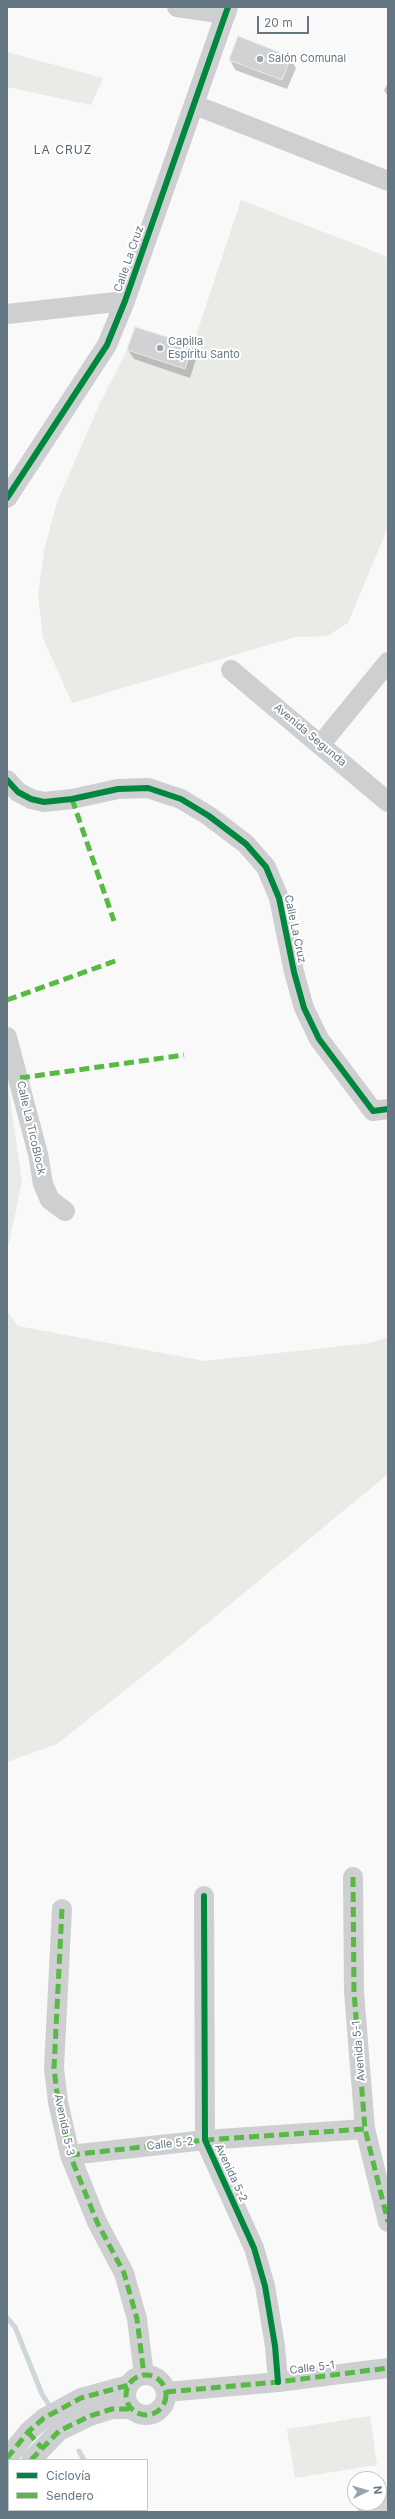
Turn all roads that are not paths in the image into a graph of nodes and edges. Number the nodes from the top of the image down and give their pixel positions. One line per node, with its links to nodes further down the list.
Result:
1 (178, 7): 2 (street)
2 (227, 10): 3 (street, Calle La Cruz)
3 (195, 104): 4 (street); 5 (street, Calle La Cruz)
4 (388, 181)
5 (125, 301): 6 (street); 7 (street, Calle La Cruz)
6 (7, 314)
7 (7, 498)
8 (388, 662): 10 (street)
9 (230, 670): 10 (street, Avenida Segunda)
10 (321, 744): 12 (street, Avenida Segunda)
11 (7, 780): 14 (street, Calle La Cruz)
12 (388, 802)
13 (7, 1037): 15 (street, Calle La TicoBlock)
14 (388, 1109)
15 (65, 1211)
16 (353, 1877): 19 (street, Avenida 5-1)
17 (204, 1896): 20 (street, Avenida 5-2)
18 (62, 1909): 21 (street, Avenida 5-3)
19 (365, 2129): 20 (street, Calle 5-2); 22 (street, Avenida 5-1)
20 (205, 2140): 21 (street, Calle 5-2); 25 (street, Avenida 5-2)
21 (70, 2155): 24 (street, Avenida 5-3)
22 (388, 2222)
23 (388, 2368): 25 (street, Calle 5-1)
24 (136, 2380): 26 (street); 27 (street); 28 (street)
25 (278, 2382): 26 (street, Calle 5-1)
26 (166, 2392): 27 (street)
27 (132, 2409): 29 (street)
28 (28, 2432): 29 (street); 30 (street)
29 (37, 2454)
30 (7, 2458)

